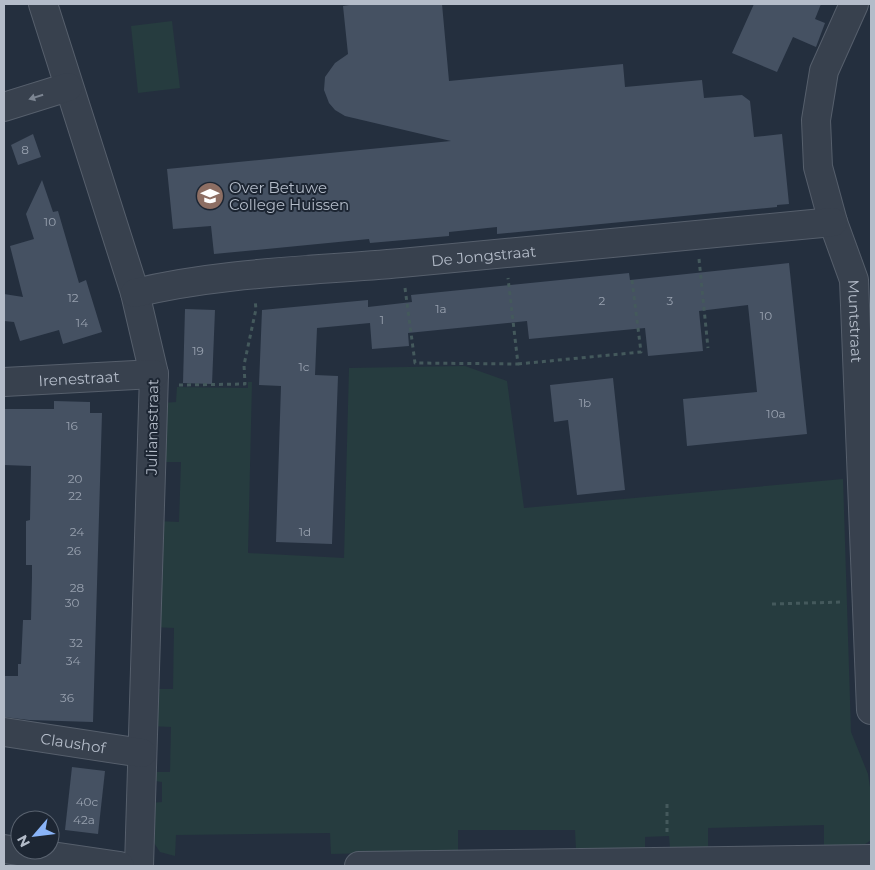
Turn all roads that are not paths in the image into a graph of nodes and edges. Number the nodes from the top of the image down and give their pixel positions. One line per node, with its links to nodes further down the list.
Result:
1 (43, 4): 5 (street, Julianastraat)
2 (854, 4): 7 (street, Muntstraat)
3 (864, 4): 4 (street)
4 (871, 7)
5 (68, 87): 6 (street, one-way to 6); 8 (street, Julianastraat)
6 (4, 107)
7 (833, 222): 8 (street, De Jongstraat); 11 (street, Muntstraat)
8 (135, 293): 9 (street, Julianastraat)
9 (154, 380): 10 (street, Irenestraat); 13 (street, Julianastraat)
10 (4, 382)
11 (871, 710)
12 (4, 732): 13 (street, Claushof)
13 (142, 753): 17 (street, Julianastraat)
14 (4, 849): 16 (street)
15 (871, 859): 18 (street)
16 (120, 866)
17 (139, 866)
18 (359, 866)

